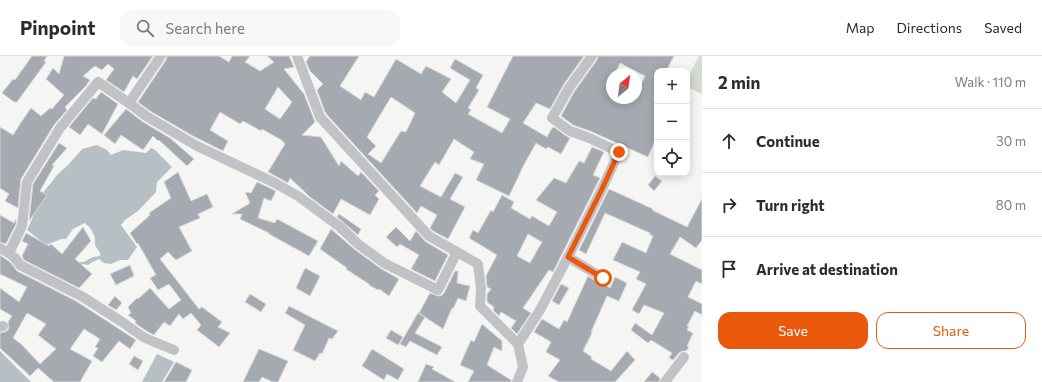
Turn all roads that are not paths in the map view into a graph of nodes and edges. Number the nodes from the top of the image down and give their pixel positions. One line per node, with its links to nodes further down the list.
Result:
1 (161, 56): 4 (street)
2 (297, 56): 6 (street)
3 (592, 56): 7 (street)
4 (129, 103): 5 (street); 6 (street)
5 (4, 250): 10 (street)
6 (457, 252): 9 (street)
7 (568, 257): 8 (street); 9 (street)
8 (603, 278)
9 (518, 344): 12 (street)
10 (174, 350)
11 (684, 357): 13 (street)
12 (517, 382)
13 (665, 382)

